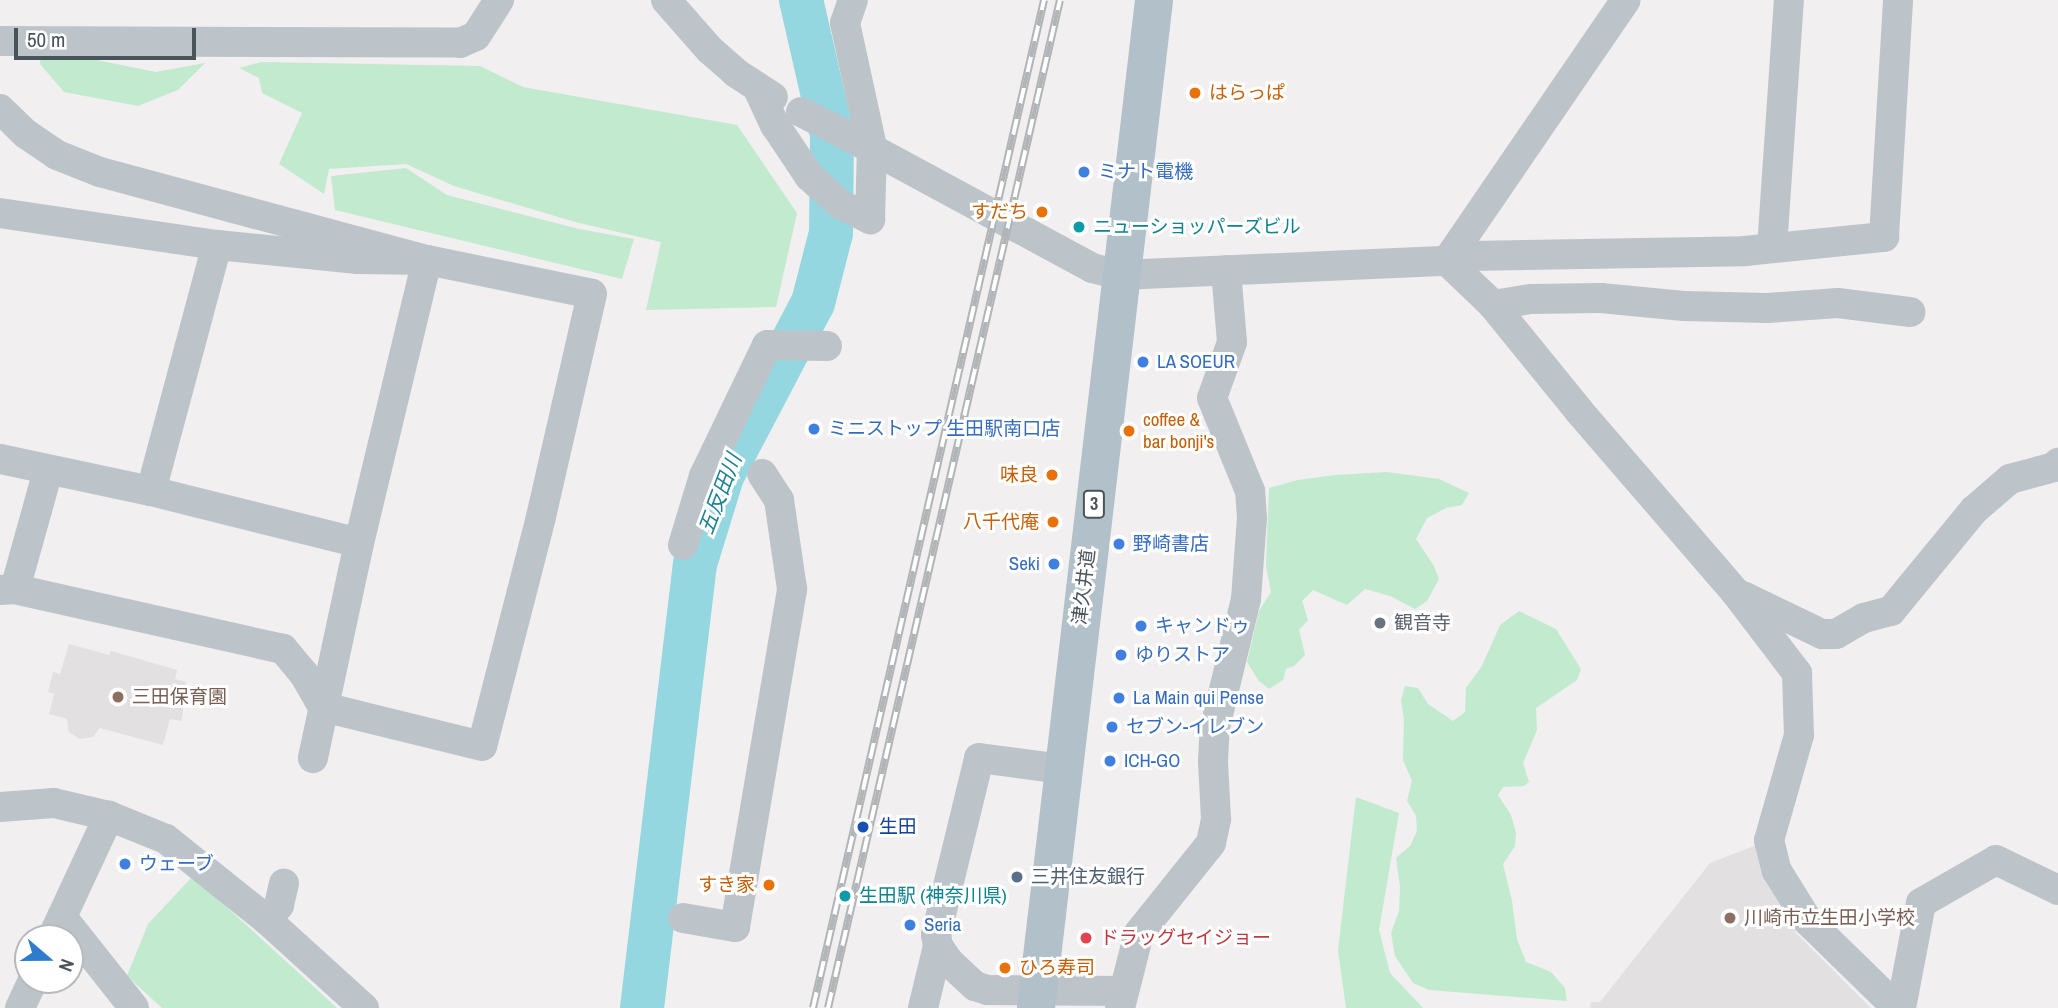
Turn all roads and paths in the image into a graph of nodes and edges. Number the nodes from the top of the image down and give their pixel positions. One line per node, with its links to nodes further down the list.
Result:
1 (499, 0): 8 (street)
2 (666, 0): 9 (street)
3 (853, 0): 11 (street)
4 (1154, 0): 18 (main road, 津久井道 / 3)
5 (1626, 0): 16 (street)
6 (1789, 0): 14 (street)
7 (1898, 0): 14 (street)
8 (0, 41)
9 (758, 89): 11 (street, bridge); 11 (street)
10 (0, 109): 15 (street)
11 (861, 142): 18 (street)
12 (0, 213): 13 (street)
13 (217, 244): 15 (street); 26 (street)
14 (1772, 248): 16 (street)
15 (427, 260): 27 (street); 31 (street)
16 (1447, 261): 17 (street); 19 (street)
17 (1226, 270): 18 (street); 44 (street)
18 (1120, 275): 33 (main road, 津久井道 / 3)
19 (1493, 304): 20 (street); 30 (street)
20 (1910, 312)
21 (823, 346): 28 (street)
22 (0, 458): 24 (street)
23 (2058, 463): 30 (street)
24 (48, 471): 26 (street); 29 (street)
25 (762, 474): 38 (street)
26 (150, 491): 27 (street)
27 (359, 543): 31 (street)
28 (682, 545)
29 (8, 589): 31 (street)
30 (1736, 593): 48 (street)
31 (323, 707): 32 (street)
32 (313, 758)
33 (1063, 769): 41 (street); 43 (main road, 津久井道 / 3)
34 (0, 807): 35 (street)
35 (109, 816): 39 (street); 40 (street)
36 (284, 884): 39 (street)
37 (2058, 890): 48 (street)
38 (684, 918)
39 (267, 920): 46 (street)
40 (59, 924)
41 (938, 946): 43 (street); 47 (street)
42 (84, 956): 45 (street)
43 (1016, 999): 44 (street)
44 (1121, 1000)
45 (134, 1008)
46 (363, 1008)
47 (923, 1008)
48 (1899, 1008)

